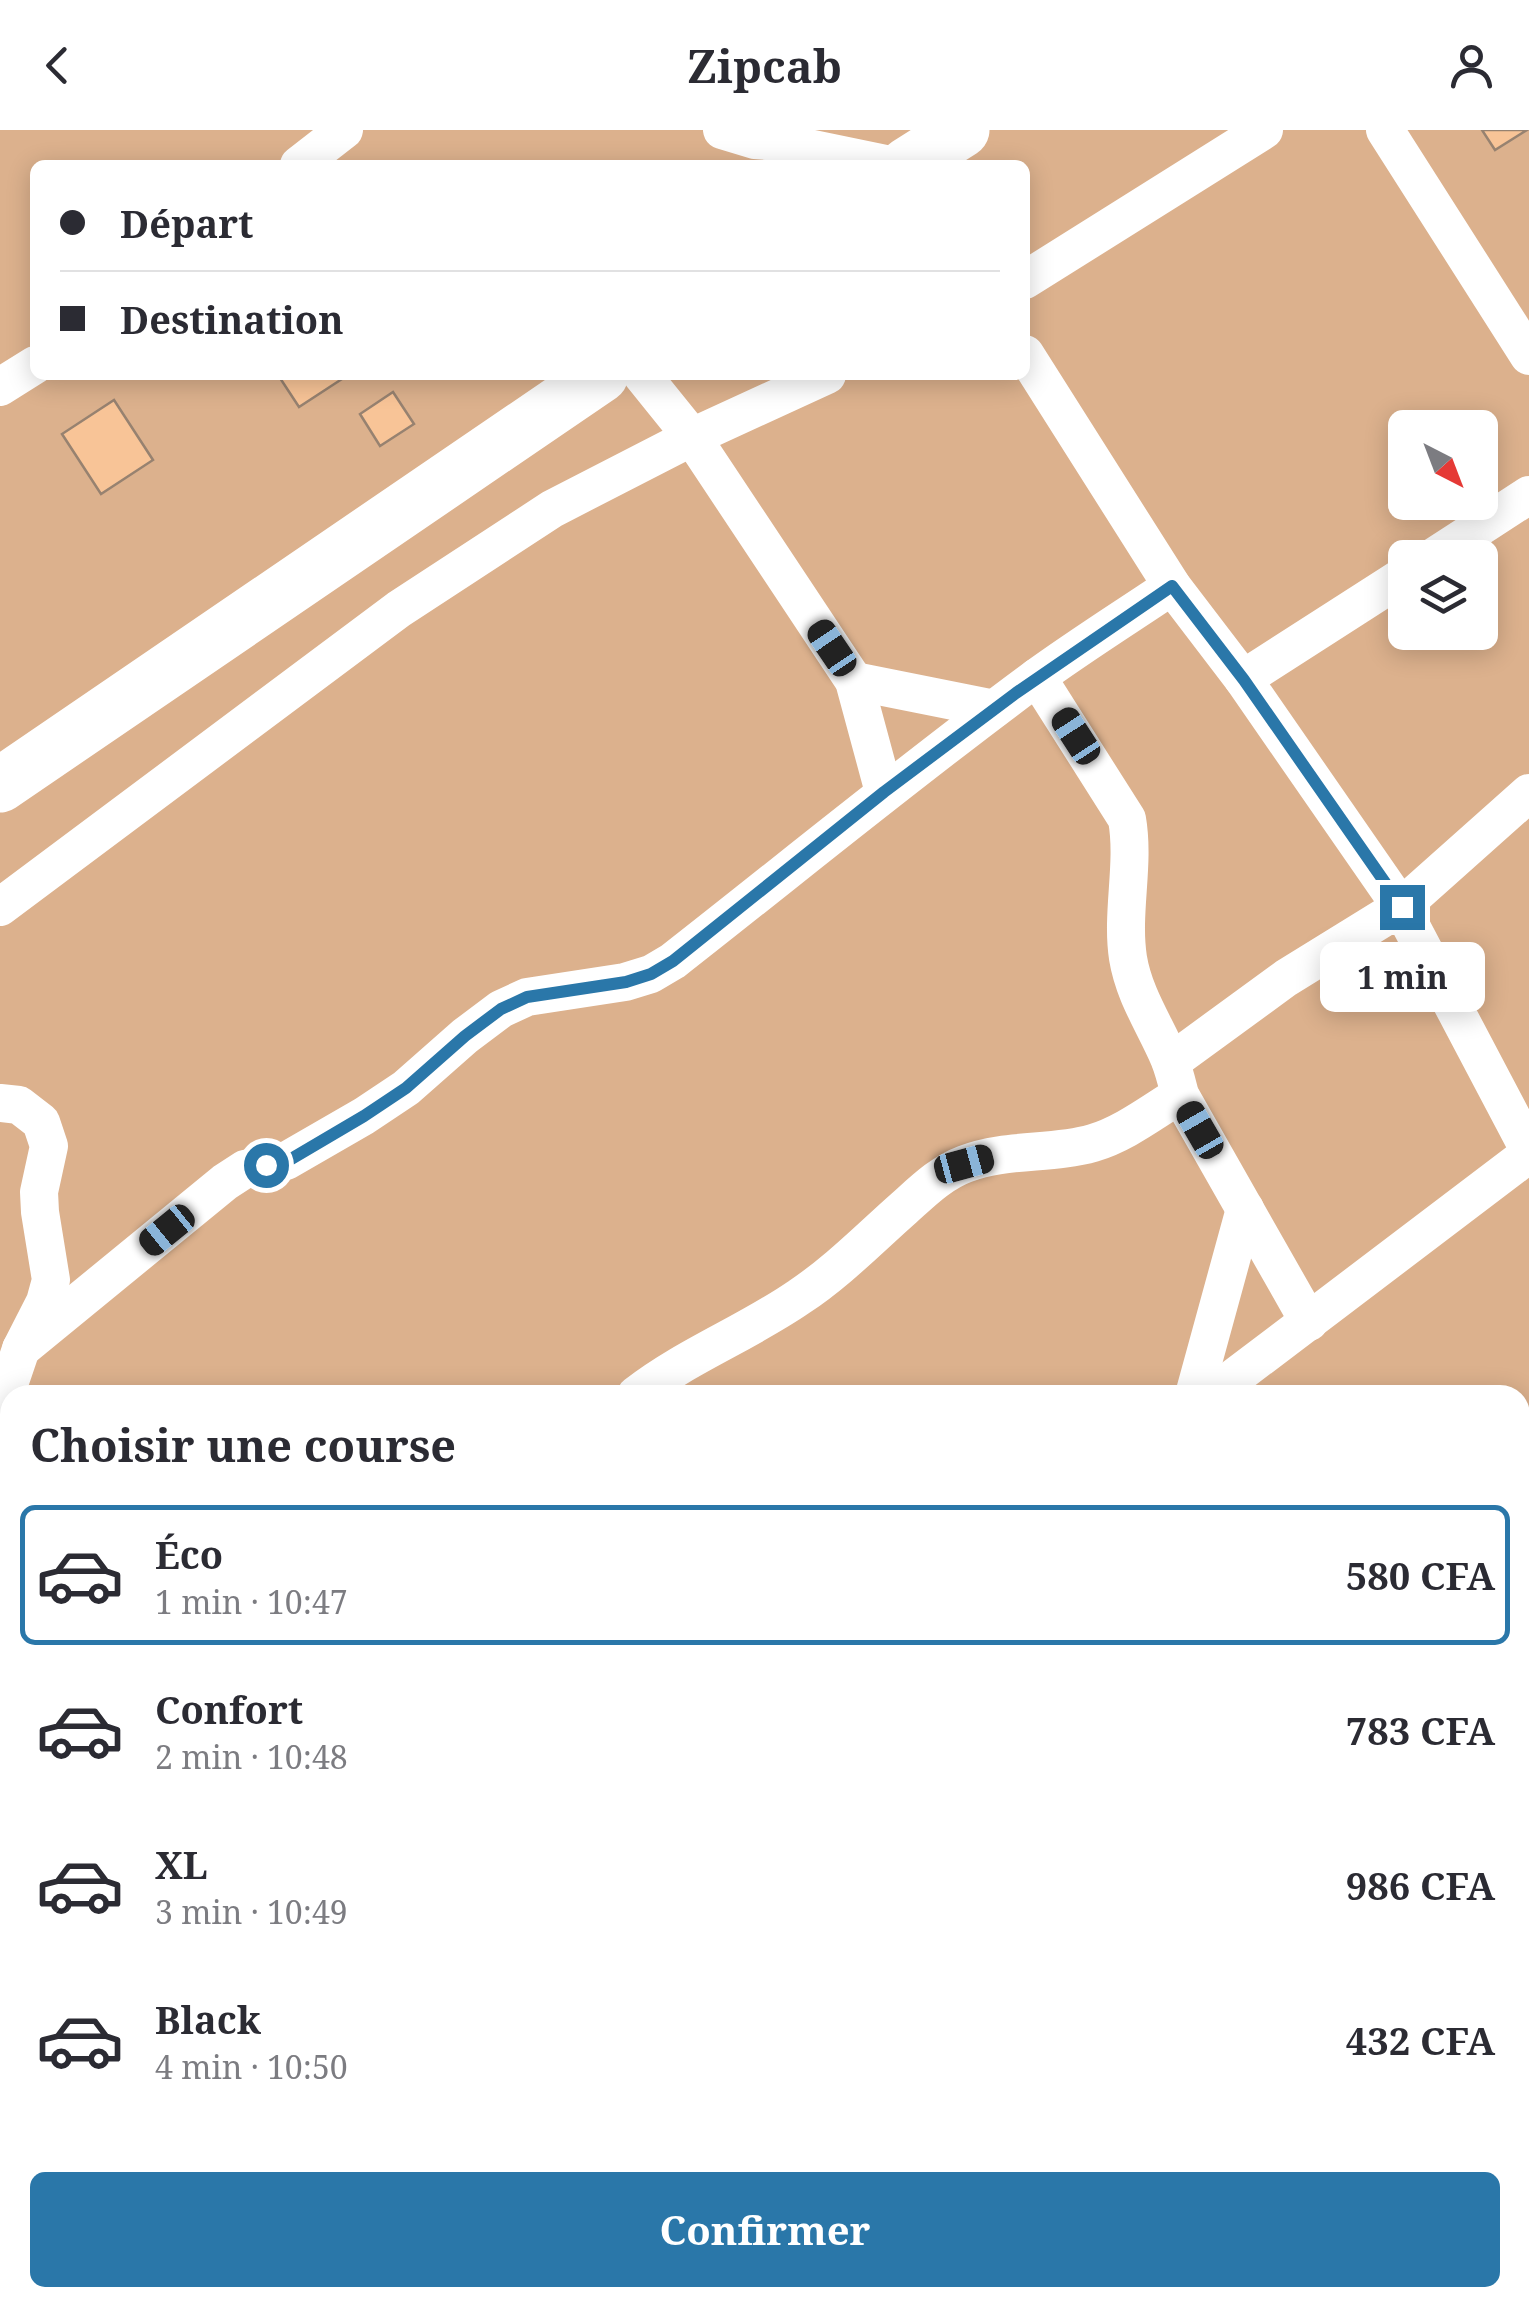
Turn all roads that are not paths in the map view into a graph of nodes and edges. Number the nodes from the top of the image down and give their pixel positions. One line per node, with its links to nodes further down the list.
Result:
1 (722, 130): 7 (street)
2 (962, 130): 8 (street)
3 (1264, 130): 9 (street)
4 (1384, 130): 10 (street)
5 (330, 132): 6 (street)
6 (304, 160)
7 (867, 160)
8 (915, 160)
9 (1030, 277)
10 (1529, 356)
11 (1030, 362): 20 (street)
12 (30, 367): 16 (street)
13 (594, 380): 26 (street)
14 (646, 380): 17 (street)
15 (816, 380): 17 (street)
16 (0, 387)
17 (692, 438): 24 (street); 29 (street)
18 (1529, 494): 19 (street)
19 (1459, 540)
20 (1172, 586): 22 (street); 23 (street)
21 (1388, 586): 23 (street)
22 (1038, 677): 25 (street); 31 (street)
23 (1244, 680): 30 (street)
24 (854, 681): 25 (street); 27 (street)
25 (994, 709): 27 (street)
26 (0, 786)
27 (884, 792): 36 (street)
28 (1529, 793): 30 (street)
29 (0, 906)
30 (1402, 907): 31 (street); 33 (street)
31 (1176, 1079): 34 (street); 38 (street)
32 (0, 1103): 36 (street)
33 (1529, 1152): 35 (street)
34 (1245, 1209): 35 (street); 39 (street)
35 (1310, 1322): 40 (street)
36 (20, 1349): 37 (street)
37 (8, 1385)
38 (648, 1385)
39 (1197, 1385)
40 (1225, 1385)

